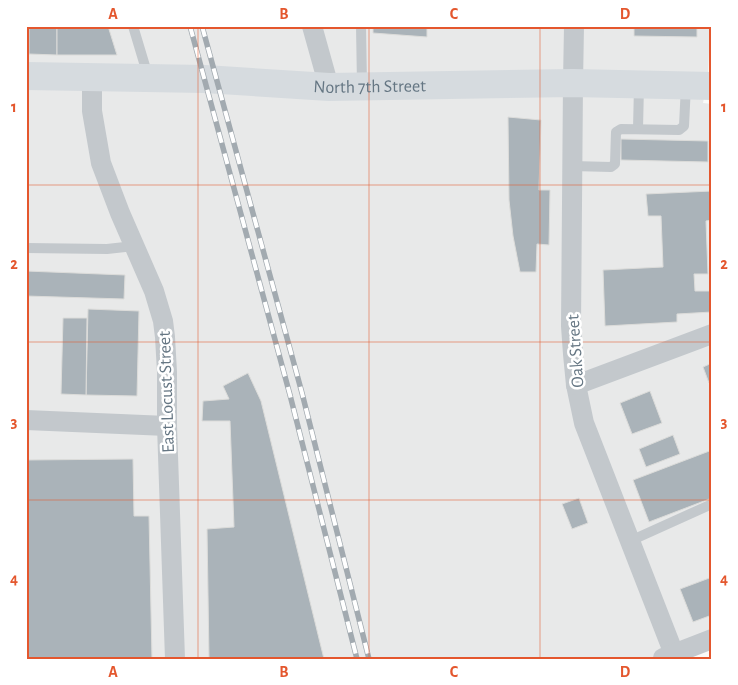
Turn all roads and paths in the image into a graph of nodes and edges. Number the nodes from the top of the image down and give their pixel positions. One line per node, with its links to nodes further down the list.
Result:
1 (133, 26): 7 (lane)
2 (312, 26): 11 (street)
3 (361, 26): 12 (lane)
4 (574, 26): 8 (street, Oak Street)
5 (26, 76): 6 (street, North 7th Street)
6 (92, 77): 7 (street, North 7th Street); 15 (street, East Locust Street)
7 (149, 78): 11 (street, North 7th Street)
8 (573, 83): 9 (street, North 7th Street); 12 (street, North 7th Street); 14 (street, Oak Street)
9 (639, 84): 10 (street, North 7th Street); 13 (lane)
10 (699, 86): 13 (lane)
11 (329, 87): 12 (street, North 7th Street)
12 (362, 87)
13 (638, 130): 14 (lane)
14 (572, 166): 18 (street, Oak Street)
15 (134, 246): 16 (lane); 20 (street, East Locust Street)
16 (26, 248)
17 (712, 334): 18 (street)
18 (576, 385): 22 (street, Oak Street)
19 (26, 420): 20 (street)
20 (167, 426): 25 (street, East Locust Street)
21 (712, 504): 22 (lane)
22 (630, 541): 24 (street, Oak Street)
23 (712, 639): 24 (street)
24 (670, 657)
25 (175, 659)

